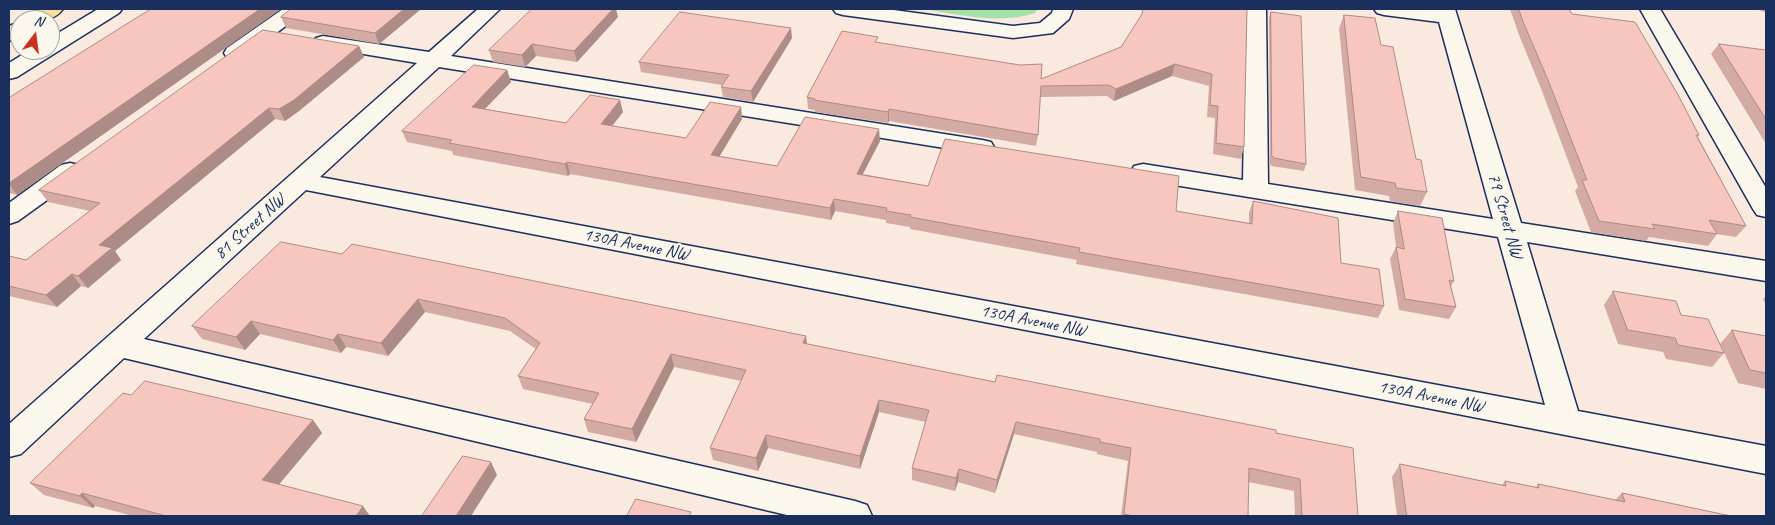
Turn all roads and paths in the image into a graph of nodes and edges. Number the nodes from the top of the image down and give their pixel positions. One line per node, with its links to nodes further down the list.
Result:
1 (112, 9): 11 (street)
2 (296, 9): 10 (street)
3 (490, 9): 13 (street, 81 Street NW)
4 (843, 9): 5 (street)
5 (1063, 9)
6 (1256, 9): 20 (street)
7 (1384, 9): 9 (street)
8 (1650, 9): 21 (street)
9 (1446, 13): 23 (street, 79 Street NW)
10 (264, 32): 13 (street); 14 (street)
11 (60, 41)
12 (29, 60): 15 (street)
13 (433, 61): 16 (street); 19 (street, 81 Street NW)
14 (216, 66)
15 (9, 72)
16 (1000, 150)
17 (88, 158): 22 (street)
18 (1118, 168): 20 (street)
19 (301, 181): 25 (street, 81 Street NW); 26 (street, 130A Avenue NW)
20 (1255, 190): 23 (street)
21 (1766, 209)
22 (9, 215)
23 (1509, 231): 24 (street); 26 (street, 79 Street NW)
24 (1766, 271)
25 (119, 345): 27 (street, 81 Street NW); 29 (street)
26 (1566, 423): 28 (street, 130A Avenue NW)
27 (9, 444)
28 (1766, 460)
29 (855, 516)

